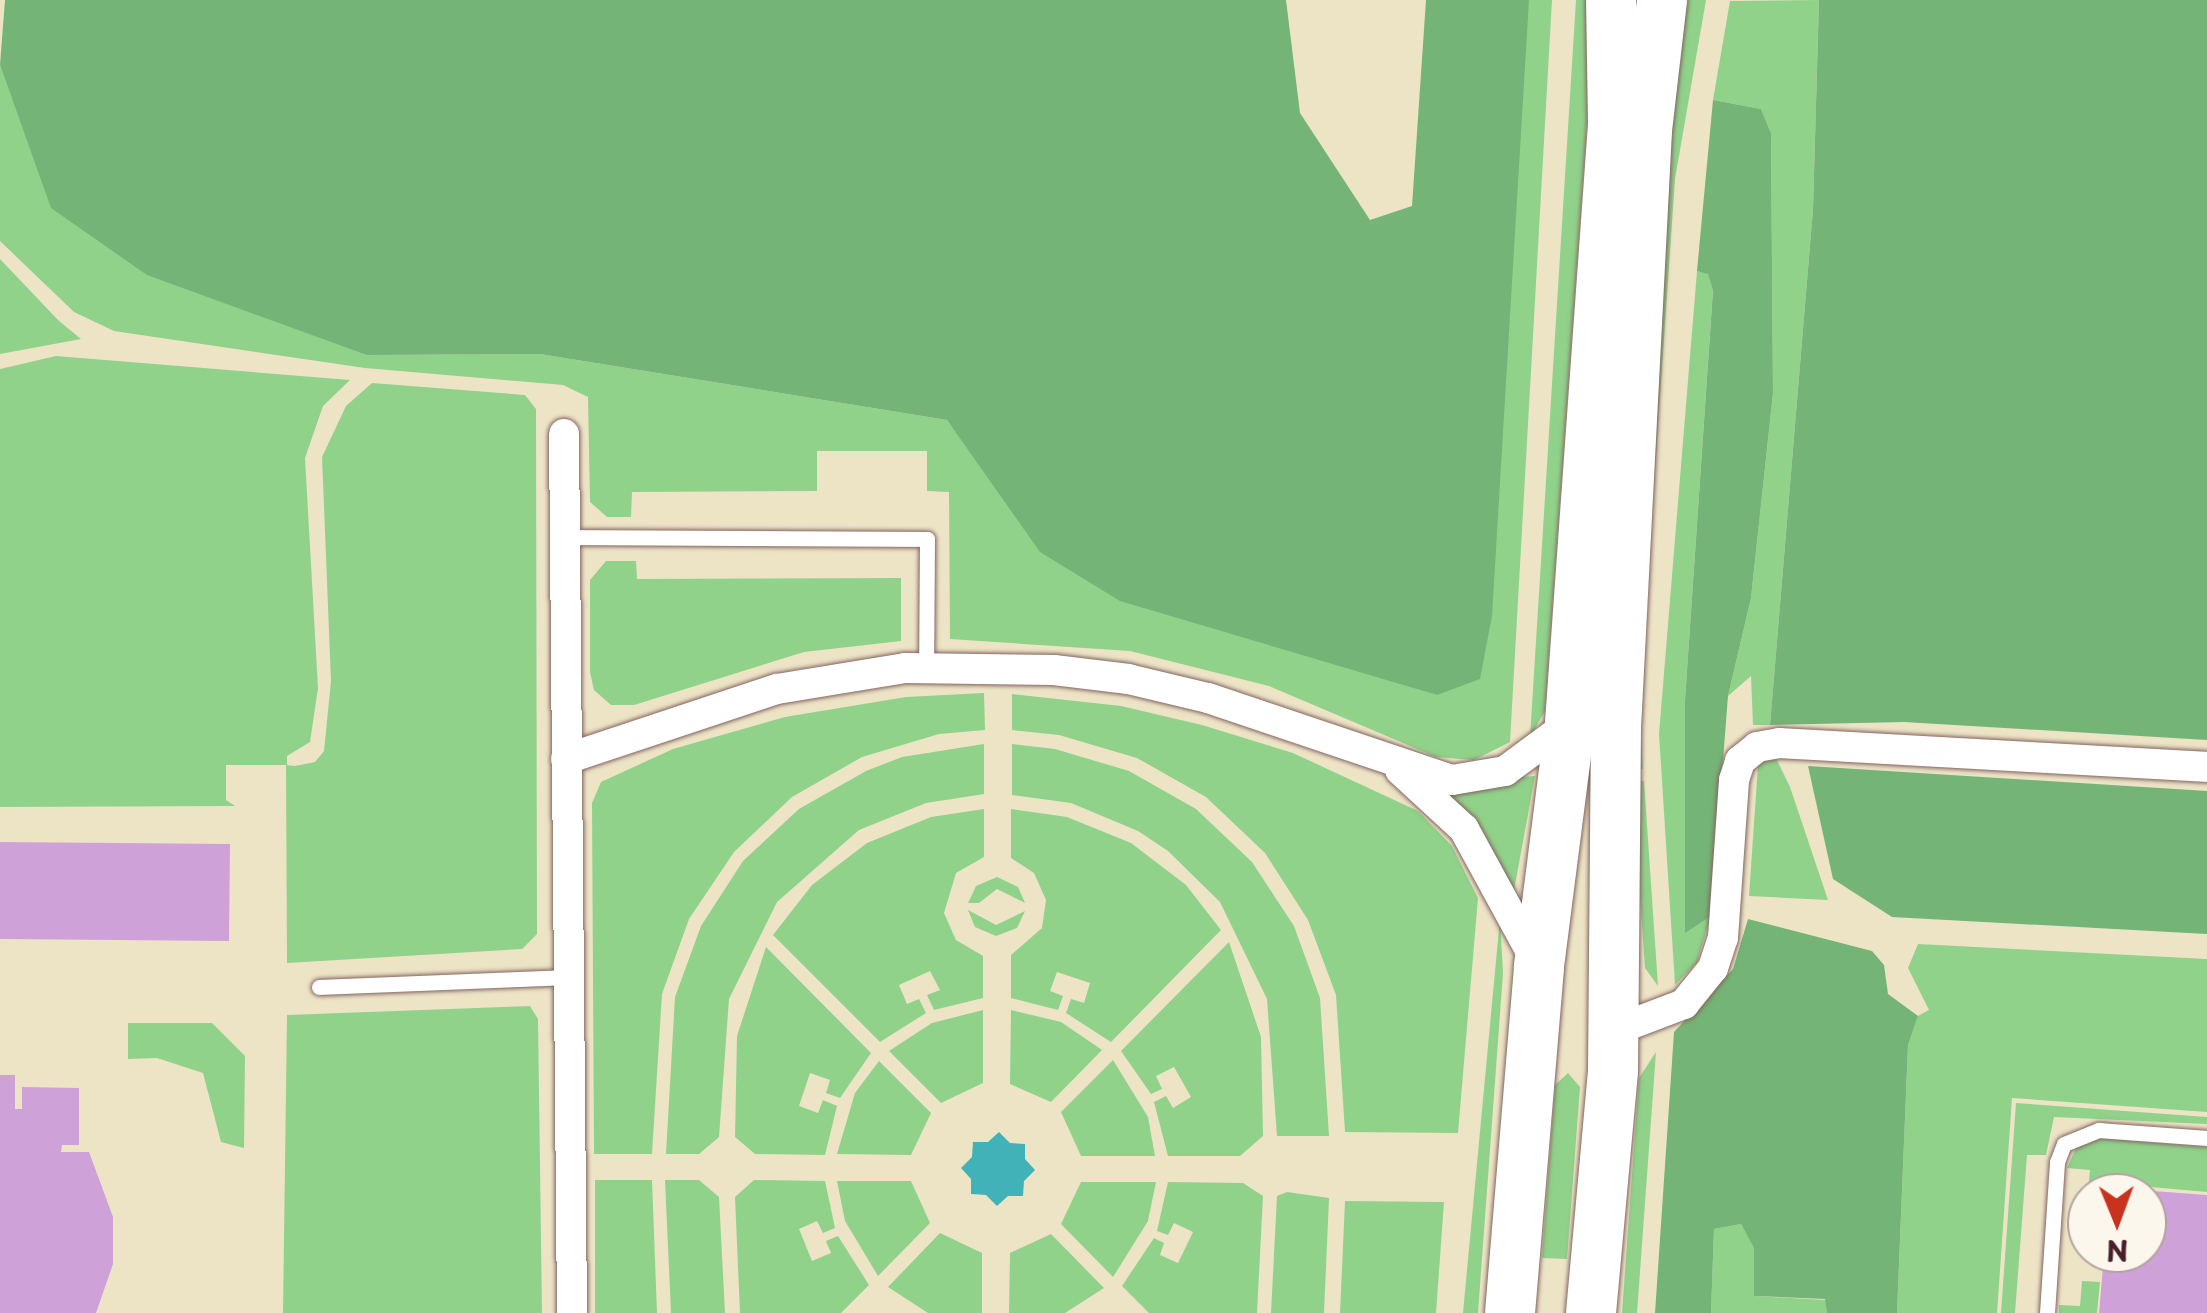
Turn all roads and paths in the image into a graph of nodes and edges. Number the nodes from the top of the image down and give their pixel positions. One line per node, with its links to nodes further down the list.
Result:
1 (1612, 0): 6 (main road)
2 (1662, 0): 13 (main road)
3 (564, 434): 4 (street)
4 (564, 537): 5 (lane); 7 (street)
5 (926, 668): 7 (street); 8 (street)
6 (1570, 723): 8 (street); 10 (main road)
7 (566, 759): 11 (street)
8 (1394, 765): 10 (street)
9 (2207, 766): 13 (street)
10 (1538, 966): 17 (main road)
11 (568, 977): 12 (lane); 16 (street)
12 (319, 986)
13 (1613, 1032): 15 (main road)
14 (2207, 1138): 20 (lane)
15 (1599, 1244): 18 (main road); 19 (main road)
16 (572, 1313)
17 (1510, 1313)
18 (1590, 1313)
19 (1602, 1313)
20 (2048, 1313)

